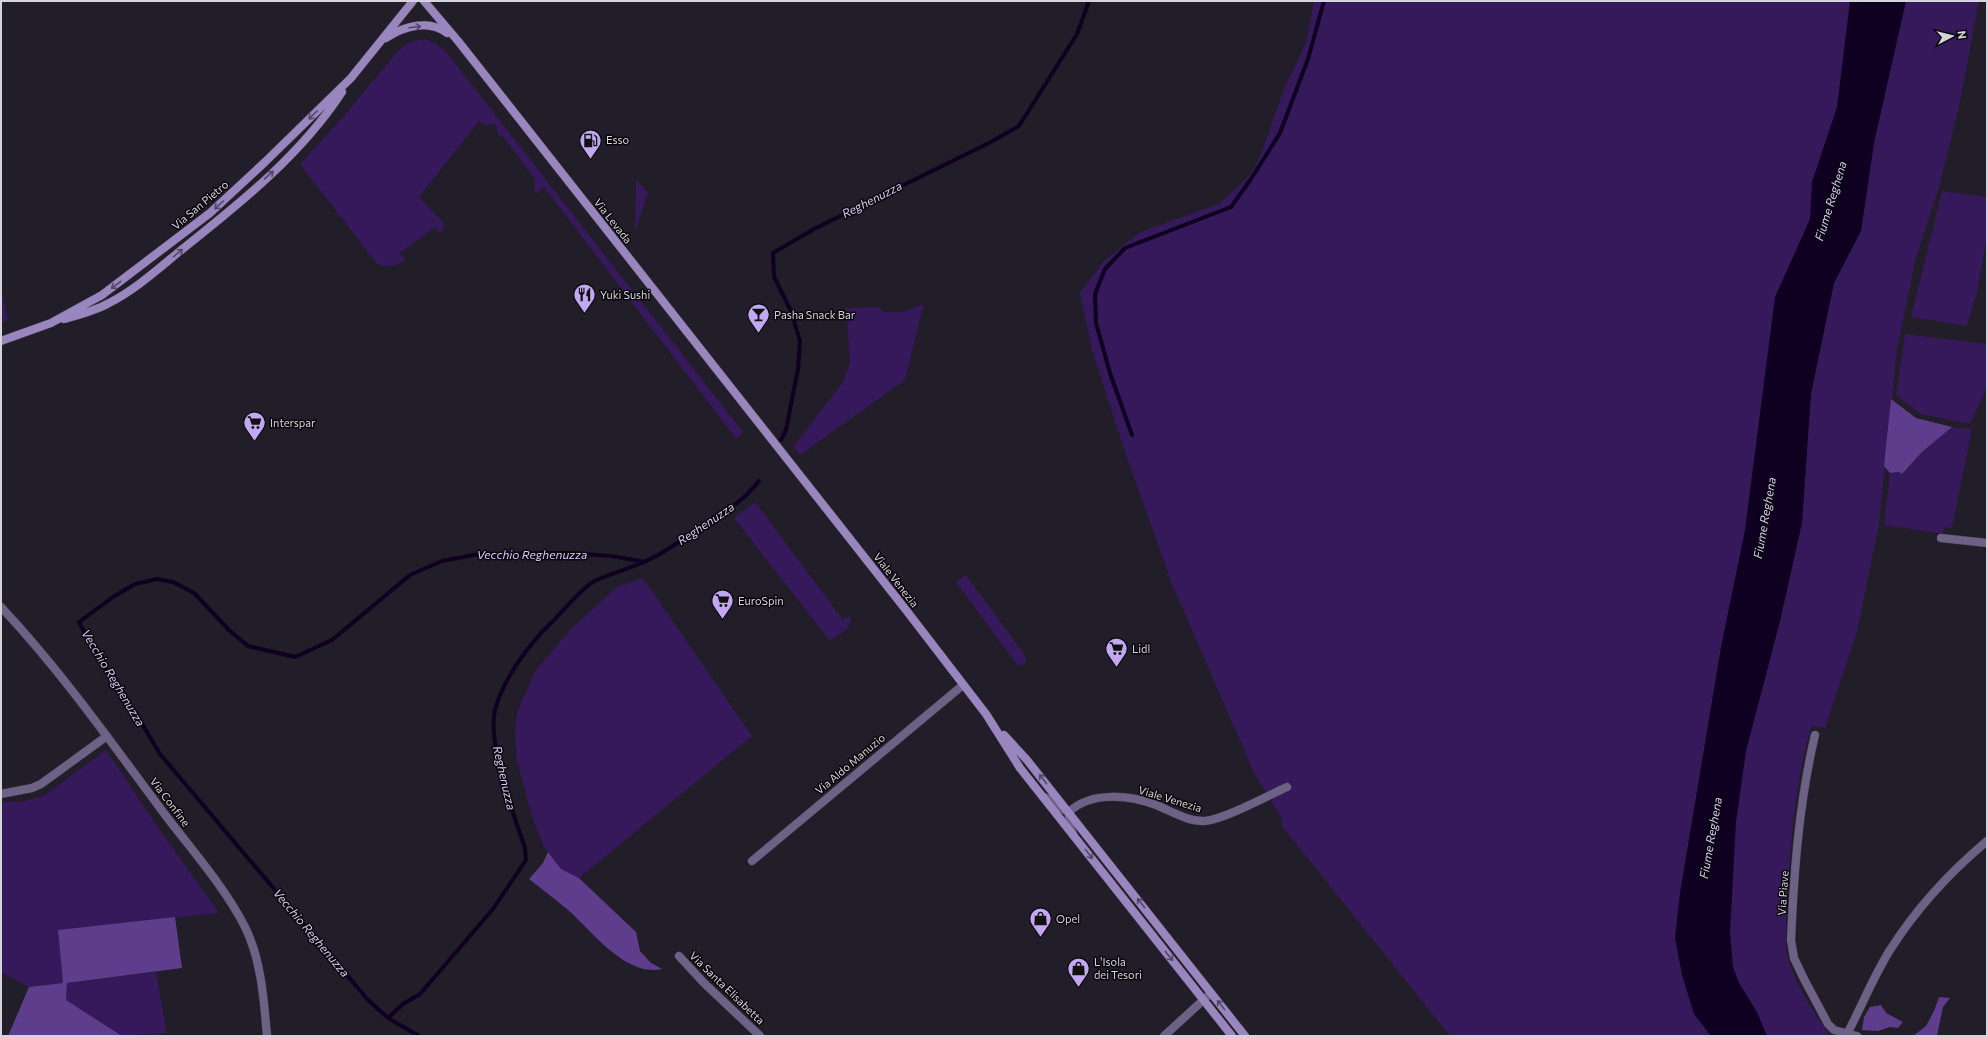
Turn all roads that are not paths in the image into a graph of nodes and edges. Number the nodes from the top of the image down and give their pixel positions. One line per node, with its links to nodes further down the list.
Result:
1 (412, 1): 4 (main road, Via San Pietro)
2 (424, 1): 3 (main road, Via Levada)
3 (458, 41): 4 (main road, Via San Pietro, one-way to 3); 8 (main road, Via Levada)
4 (380, 42): 5 (main road, Via San Pietro)
5 (351, 78): 6 (main road, Via San Pietro, one-way to 6); 6 (main road, one-way to 5)
6 (51, 323): 7 (main road, Via San Pietro)
7 (1, 341)
8 (783, 455): 12 (main road, Viale Venezia)
9 (1941, 538): 10 (street)
10 (1987, 543)
11 (1, 607): 14 (street, Via Confine)
12 (963, 685): 13 (main road, Viale Venezia); 22 (street, Via Aldo Manuzio)
13 (991, 721): 18 (main road, Viale Venezia); 19 (main road, Viale Venezia, one-way to 13)
14 (107, 736): 17 (street); 27 (street, Via Confine)
15 (1815, 736): 26 (street, Via Piave)
16 (1287, 787): 19 (street, Viale Venezia)
17 (1, 794)
18 (1043, 797): 19 (street, Viale Venezia); 20 (main road, Viale Venezia)
19 (1069, 812): 20 (street, Viale Venezia); 24 (main road, Viale Venezia, one-way to 19)
20 (1074, 836): 25 (main road, Viale Venezia, one-way to 25)
21 (1987, 841): 26 (street)
22 (752, 860)
23 (679, 956): 28 (street, Via Santa Elisabetta)
24 (1211, 993): 25 (street); 31 (main road, Viale Venezia, one-way to 24)
25 (1203, 1000): 29 (street); 30 (main road, Viale Venezia)
26 (1846, 1034): 32 (street, Via Piave)
27 (267, 1036)
28 (760, 1036)
29 (1164, 1036)
30 (1232, 1036)
31 (1245, 1036)
32 (1857, 1036)

